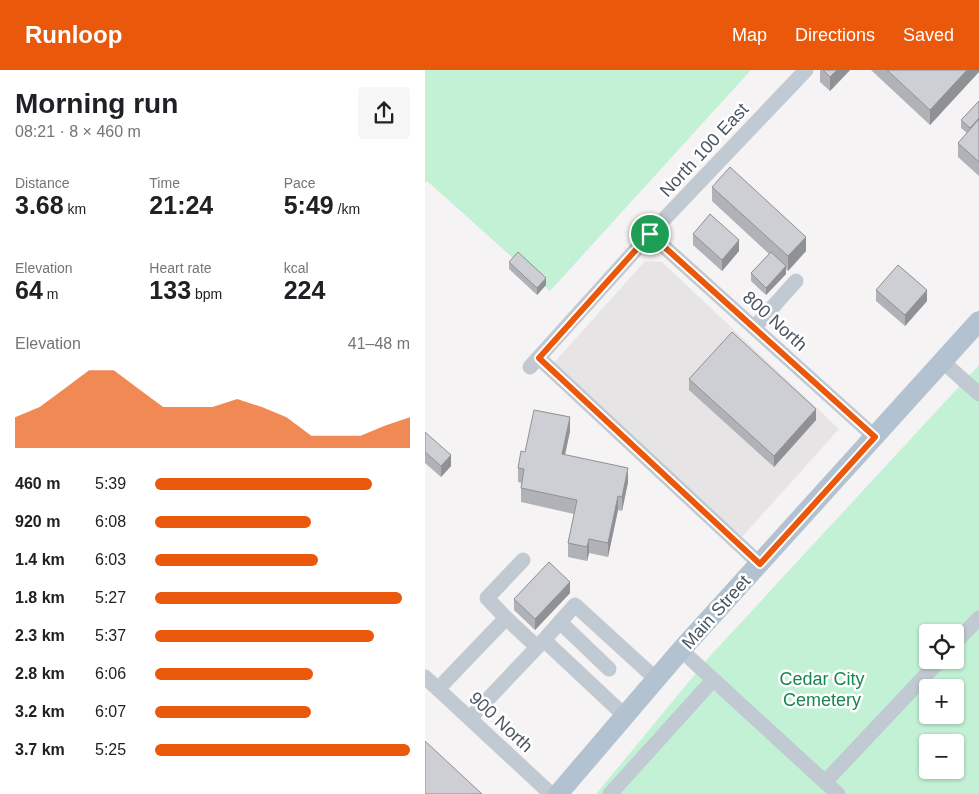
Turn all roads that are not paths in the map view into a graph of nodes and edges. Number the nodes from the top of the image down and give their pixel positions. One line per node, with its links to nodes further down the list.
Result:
1 (806, 70): 2 (street, North 100 East)
2 (650, 234): 5 (street, 800 North); 10 (street, North 100 East)
3 (796, 281): 5 (street)
4 (979, 321): 6 (main road, Main Street)
5 (754, 328): 8 (street, 800 North)
6 (942, 361): 7 (street); 8 (main road, Main Street)
7 (979, 394)
8 (875, 437): 10 (main road, Main Street)
9 (523, 560): 11 (street)
10 (760, 564): 16 (main road, Main Street)
11 (506, 618): 15 (street); 24 (street)
12 (979, 618): 14 (street)
13 (560, 622): 15 (street); 17 (street); 18 (street)
14 (964, 634)
15 (540, 644): 23 (street); 26 (street)
16 (681, 650): 21 (main road, Main Street); 22 (street)
17 (625, 651): 18 (street); 21 (street)
18 (609, 669): 23 (street)
19 (931, 669): 27 (street)
20 (425, 677): 24 (street, 900 North)
21 (657, 679): 25 (main road, Main Street)
22 (713, 680): 27 (street); 30 (street)
23 (594, 687): 25 (street)
24 (439, 689): 26 (street, 900 North)
25 (625, 716): 29 (main road, Main Street)
26 (470, 718): 28 (street, 900 North)
27 (825, 782): 31 (street)
28 (551, 794)
29 (558, 794)
30 (610, 794)
31 (838, 794)

